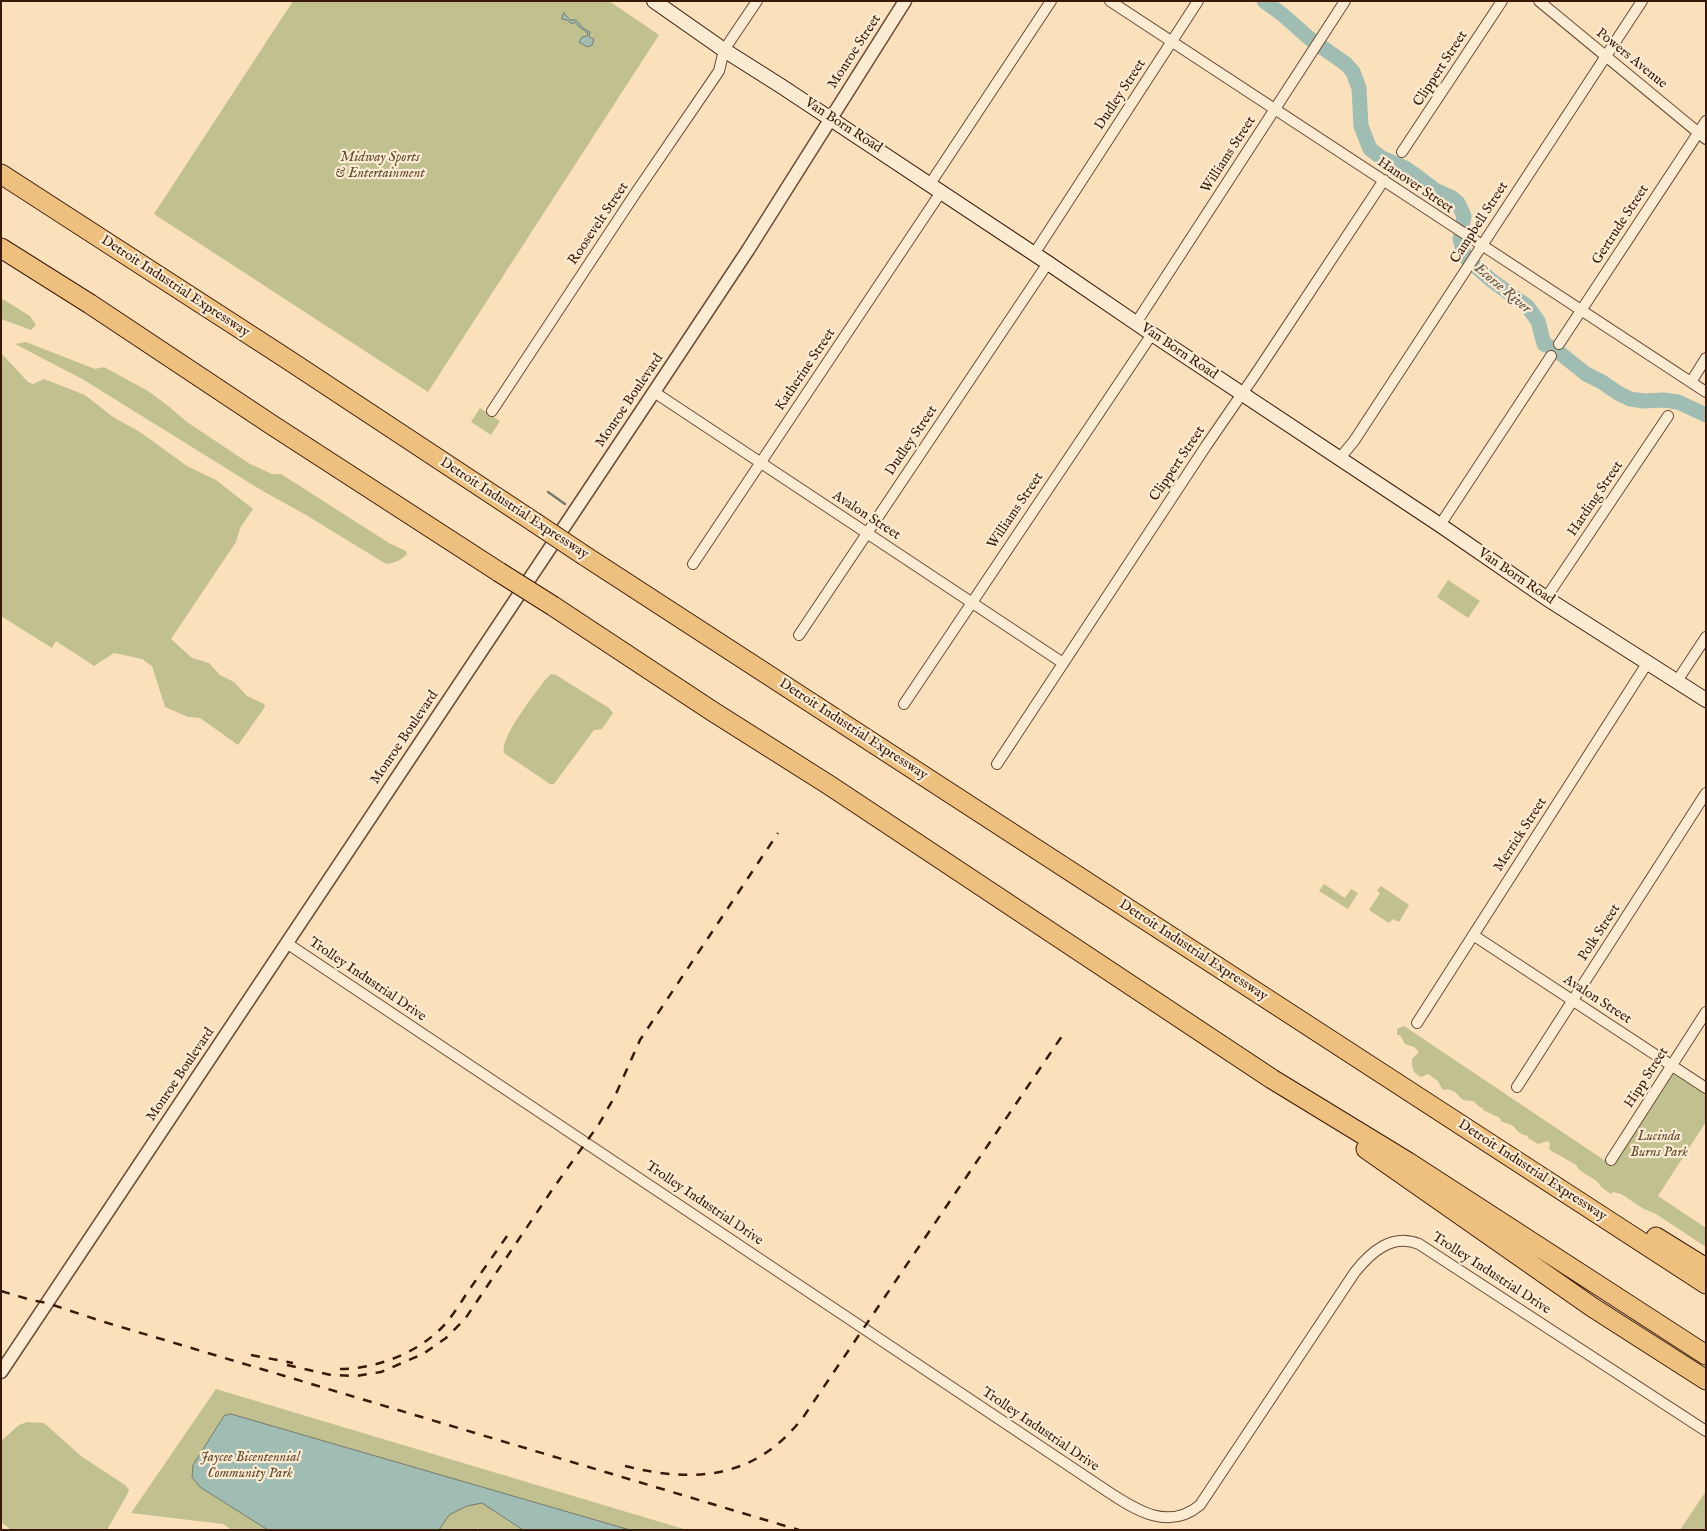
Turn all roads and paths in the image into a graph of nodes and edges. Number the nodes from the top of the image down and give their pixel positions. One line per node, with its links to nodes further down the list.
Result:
1 (654, 1): 12 (main road, Van Born Road)
2 (756, 1): 12 (street, Roosevelt Street)
3 (905, 1): 15 (street, Monroe Street)
4 (1051, 1): 21 (street, Katherine Street)
5 (1110, 1): 11 (street, Hanover Street)
6 (1198, 1): 11 (street, Dudley Street)
7 (1346, 1): 14 (street, Williams Street)
8 (1502, 1): 18 (street, Clippert Street)
9 (1539, 1): 13 (street, Powers Avenue)
10 (1642, 1): 13 (street, Campbell Street)
11 (1172, 42): 14 (street, Hanover Street); 24 (street, Dudley Street)
12 (724, 50): 15 (main road, Van Born Road); 36 (street, Roosevelt Street)
13 (1606, 56): 17 (street, Powers Avenue); 22 (street, Campbell Street)
14 (1276, 110): 20 (street, Hanover Street); 27 (street, Williams Street)
15 (832, 119): 21 (main road, Van Born Road); 33 (street, Monroe Boulevard)
16 (1706, 121): 17 (street, Gertrude Street)
17 (1702, 135): 26 (street, Gertrude Street)
18 (1402, 152)
19 (1, 174): 63 (highway, Detroit Industrial Expressway, bridge)
20 (1384, 180): 22 (street, Hanover Street); 35 (street, Clippert Street)
21 (936, 188): 24 (main road, Van Born Road); 39 (street, Katherine Street)
22 (1481, 246): 26 (street, Hanover Street); 38 (street, Campbell Street)
23 (1, 248): 60 (highway, bridge)
24 (1034, 254): 25 (main road, Van Born Road)
25 (1048, 263): 27 (main road, Van Born Road); 41 (street, Dudley Street)
26 (1581, 310): 29 (street, Gertrude Street); 32 (street, Hanover Street)
27 (1136, 323): 28 (main road, Van Born Road)
28 (1152, 334): 35 (main road, Van Born Road); 44 (street, Williams Street)
29 (1559, 344)
30 (1551, 356): 40 (street)
31 (1706, 358): 32 (street)
32 (1690, 382): 34 (street, Hanover Street)
33 (654, 392): 39 (street, Avalon Street); 55 (street, Monroe Boulevard)
34 (1706, 392)
35 (1242, 394): 38 (main road, Van Born Road); 48 (street, Clippert Street)
36 (492, 412)
37 (1668, 416): 43 (street, Harding Street)
38 (1340, 458): 40 (main road, Van Born Road)
39 (761, 462): 41 (street, Avalon Street); 42 (street, Katherine Street)
40 (1440, 525): 43 (main road, Van Born Road)
41 (867, 533): 44 (street, Avalon Street); 45 (street, Dudley Street)
42 (693, 564)
43 (1546, 598): 47 (main road, Van Born Road)
44 (972, 602): 48 (street, Avalon Street); 51 (street, Williams Street)
45 (798, 635)
46 (1706, 637): 49 (street)
47 (1648, 662): 49 (main road, Van Born Road); 54 (street, Merrick Street)
48 (1064, 663): 52 (street, Clippert Street)
49 (1677, 681): 50 (main road, Van Born Road)
50 (1706, 700)
51 (904, 704)
52 (997, 764)
53 (1706, 793): 56 (street, Polk Street)
54 (1473, 935): 56 (street, Avalon Street); 58 (street, Merrick Street)
55 (288, 944): 69 (street, Monroe Boulevard); 72 (street, Trolley Industrial Drive)
56 (1573, 1000): 59 (street, Avalon Street); 61 (street, Polk Street)
57 (1706, 1012): 59 (street, Hipp Street)
58 (1417, 1022)
59 (1671, 1065): 62 (street, Avalon Street); 64 (street, Hipp Street)
60 (1272, 1079): 67 (highway); 68 (highway)
61 (1517, 1087)
62 (1706, 1088)
63 (1456, 1121): 65 (highway); 66 (highway, Detroit Industrial Expressway)
64 (1611, 1160)
65 (1706, 1268)
66 (1706, 1284)
67 (1592, 1307): 70 (highway); 71 (highway)
68 (1706, 1355)
69 (1, 1372)
70 (1706, 1380)
71 (1706, 1392)
72 (1706, 1431)

